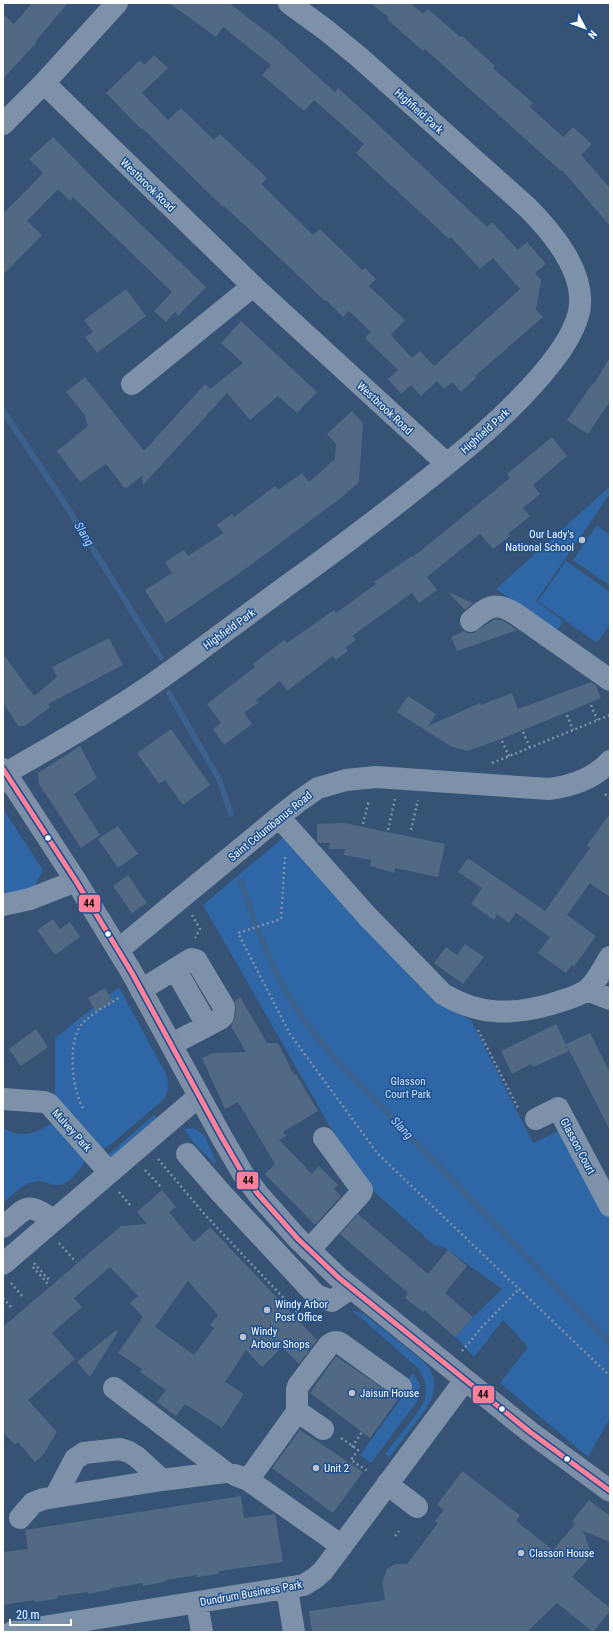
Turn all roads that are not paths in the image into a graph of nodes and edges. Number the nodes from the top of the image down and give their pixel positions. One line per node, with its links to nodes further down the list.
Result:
1 (117, 3): 3 (street)
2 (289, 3): 7 (street, Highfield Park)
3 (44, 84): 4 (street); 5 (street, Westbrook Road)
4 (3, 124)
5 (253, 286): 6 (street); 7 (street, Westbrook Road)
6 (132, 384)
7 (447, 464): 11 (street, Highfield Park)
8 (471, 621): 9 (street)
9 (610, 680)
10 (610, 761): 12 (street, Saint Columbanus Road)
11 (5, 771): 13 (main road)
12 (279, 817): 15 (street, Saint Columbanus Road); 17 (street)
13 (76, 881): 14 (street); 15 (main road)
14 (3, 905)
15 (118, 950): 18 (main road)
16 (610, 957): 17 (street)
17 (587, 990): 19 (street)
18 (131, 993): 20 (main road); 20 (street)
19 (610, 999)
20 (172, 1044): 21 (main road)
21 (199, 1096): 26 (main road); 27 (street)
22 (3, 1099): 27 (street, Mulvey Park)
23 (528, 1115): 29 (street, Glasson Court)
24 (324, 1138): 32 (street)
25 (187, 1154): 28 (street)
26 (243, 1174): 28 (street); 32 (main road)
27 (112, 1180): 31 (street)
28 (221, 1193): 34 (street)
29 (610, 1206)
30 (3, 1227): 31 (street)
31 (54, 1229): 33 (street)
32 (309, 1250): 34 (main road)
33 (5, 1271)
34 (351, 1288): 35 (main road)
35 (465, 1380): 43 (street, Dundrum Business Park); 44 (main road)
36 (400, 1387): 38 (street)
37 (114, 1388): 40 (street)
38 (297, 1411): 39 (street); 42 (street)
39 (323, 1429)
40 (225, 1472): 41 (street); 42 (street)
41 (162, 1480): 45 (street); 45 (street)
42 (248, 1480): 48 (street)
43 (387, 1484): 46 (street); 48 (street, Dundrum Business Park)
44 (610, 1491)
45 (55, 1497): 47 (street)
46 (417, 1507)
47 (20, 1518)
48 (342, 1546): 49 (street, Dundrum Business Park)
49 (287, 1588): 50 (street, Dundrum Business Park); 53 (street)
50 (197, 1603): 51 (street, Dundrum Business Park); 52 (street)
51 (12, 1632)
52 (202, 1632)
53 (294, 1632)

